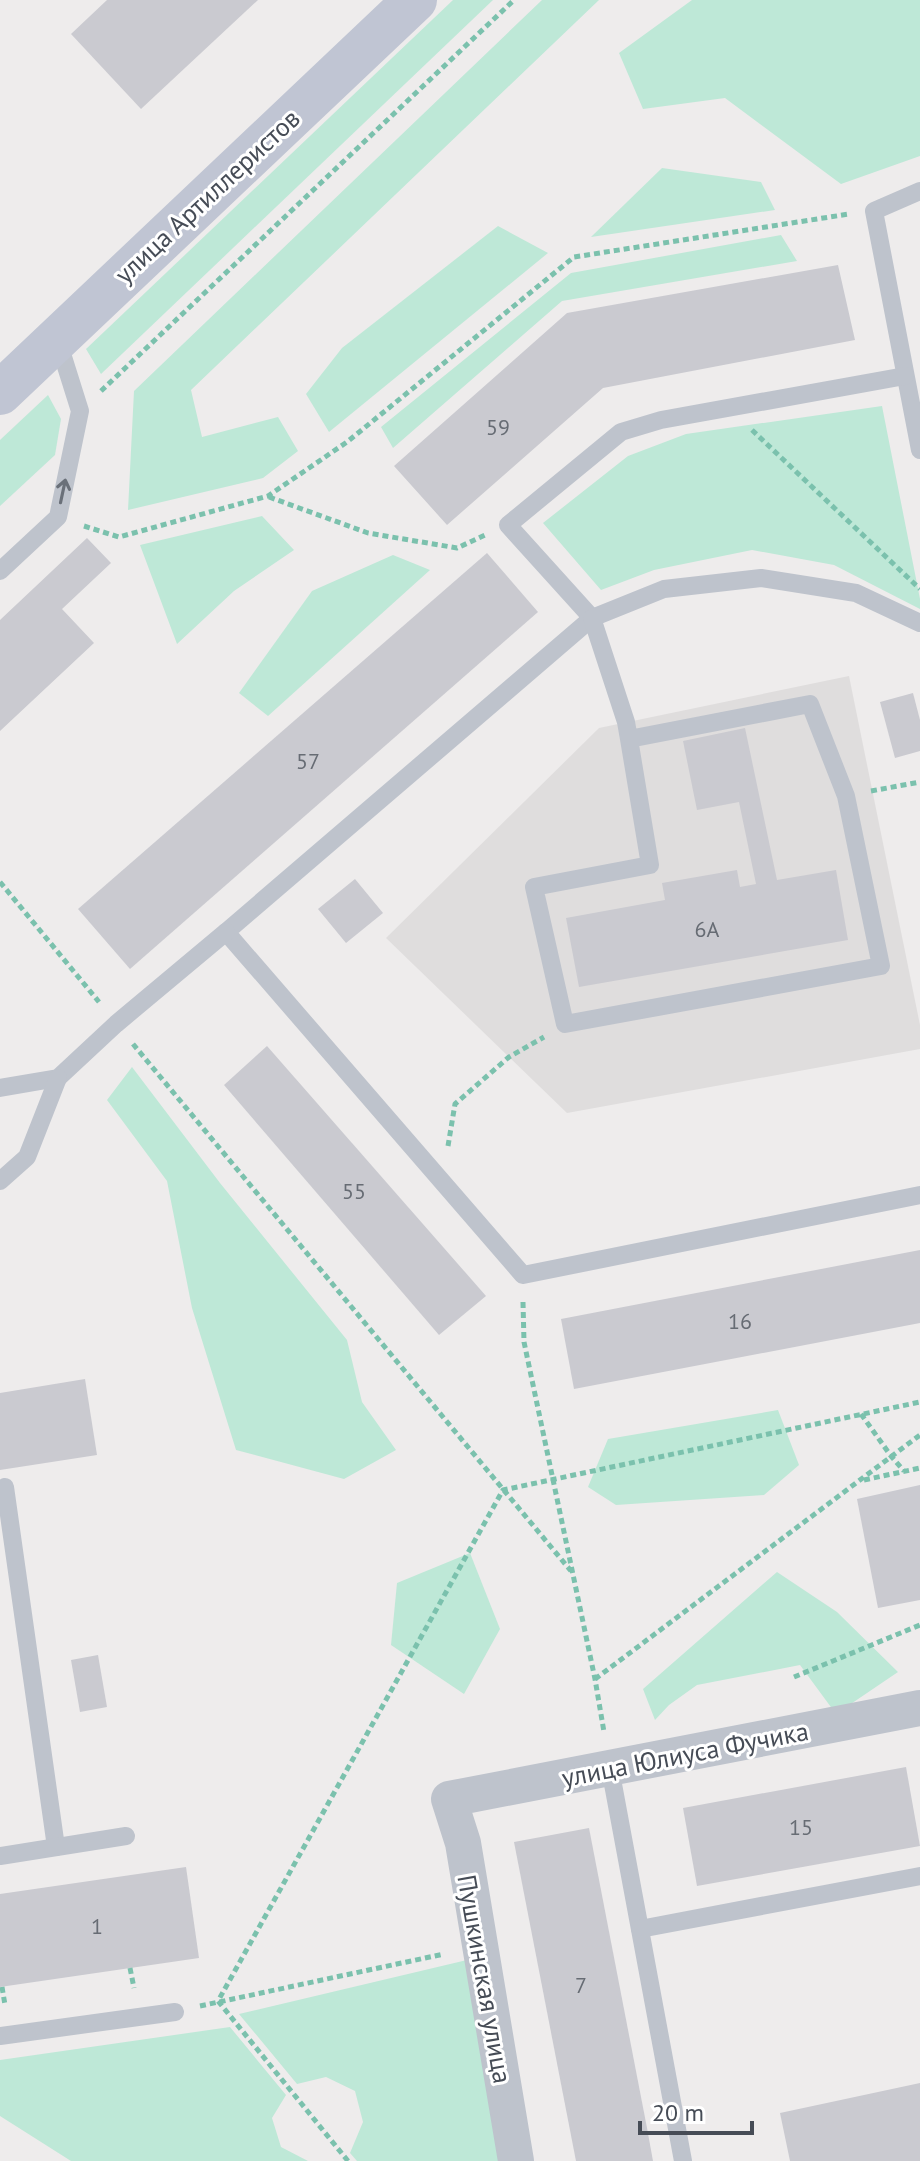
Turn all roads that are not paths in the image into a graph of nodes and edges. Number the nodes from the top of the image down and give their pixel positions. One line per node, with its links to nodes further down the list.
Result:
1 (415, 0): 3 (street, улица Артиллеристов)
2 (920, 191): 4 (lane)
3 (57, 339): 5 (street, улица Артиллеристов); 7 (lane, one-way to 3)
4 (905, 376): 6 (lane); 8 (lane)
5 (0, 393)
6 (920, 450)
7 (0, 571)
8 (592, 618): 9 (lane); 10 (lane); 11 (lane)
9 (920, 623)
10 (629, 739): 10 (lane)
11 (226, 932): 12 (lane); 15 (lane)
12 (58, 1078): 13 (lane); 14 (lane)
13 (0, 1088)
14 (0, 1181)
15 (920, 1195)
16 (5, 1487): 21 (lane)
17 (920, 1708): 18 (street, улица Юлиуса Фучика)
18 (610, 1768): 19 (street, улица Юлиуса Фучика); 24 (lane)
19 (449, 1799): 27 (street, Пушкинская улица)
20 (126, 1836): 21 (lane)
21 (56, 1847): 22 (lane)
22 (0, 1856)
23 (920, 1876): 24 (lane)
24 (640, 1929): 28 (lane)
25 (175, 2012): 26 (lane)
26 (0, 2036)
27 (516, 2161)
28 (683, 2161)

